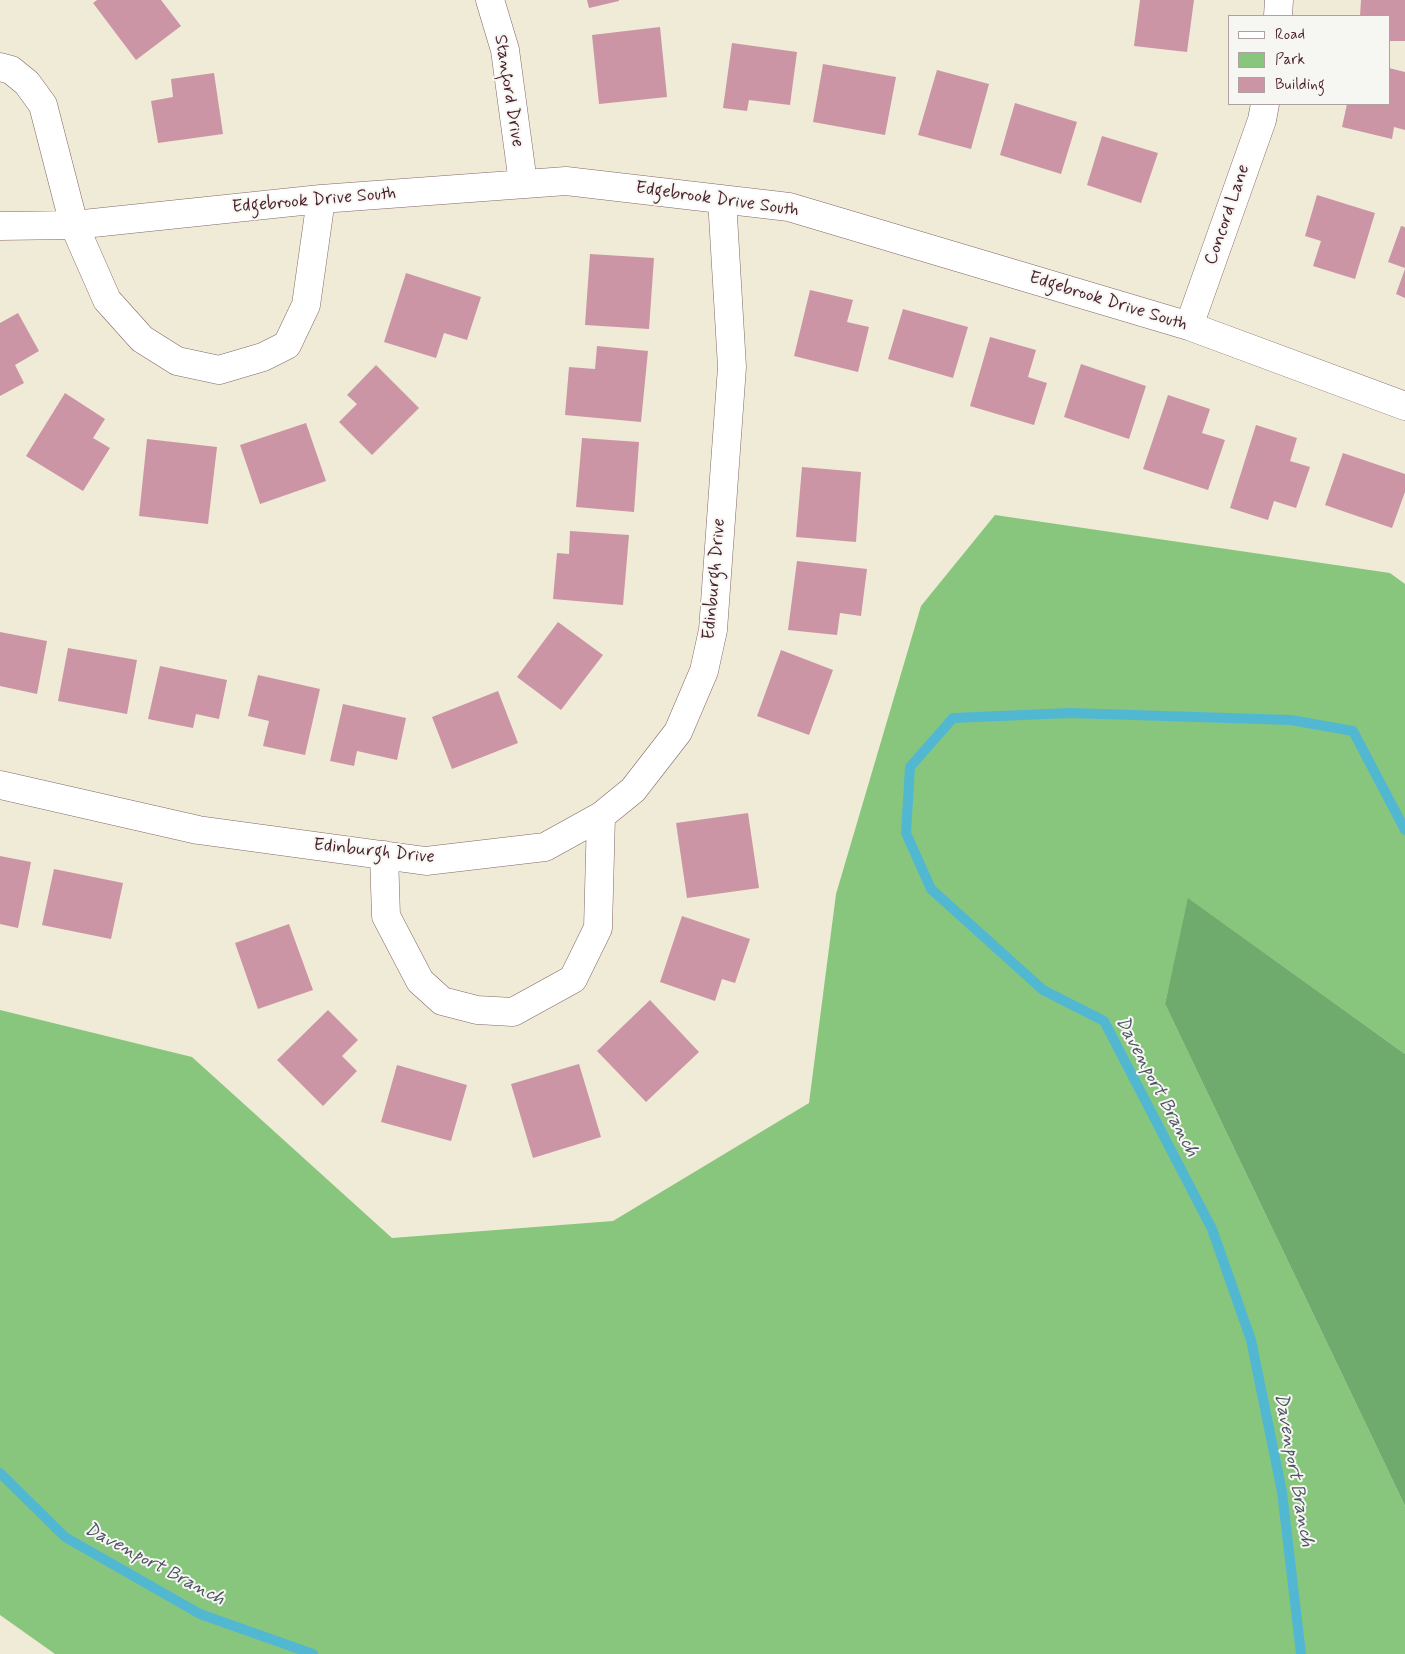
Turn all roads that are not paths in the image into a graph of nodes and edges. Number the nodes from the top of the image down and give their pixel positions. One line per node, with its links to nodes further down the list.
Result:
1 (490, 0): 6 (street, Stanford Drive)
2 (1278, 0): 3 (street)
3 (1278, 15)
4 (0, 67): 9 (street)
5 (1265, 105): 11 (street, Concord Lane)
6 (522, 183): 7 (street, Edgebrook Drive South); 8 (street, Edgebrook Drive South)
7 (321, 199): 9 (street, Edgebrook Drive South); 9 (street)
8 (722, 199): 11 (street, Edgebrook Drive South); 14 (street, Edinburgh Drive)
9 (74, 225): 10 (street, Edgebrook Drive South)
10 (0, 226)
11 (1189, 326): 12 (street, Edgebrook Drive South)
12 (1405, 406)
13 (0, 785): 15 (street, Edinburgh Drive)
14 (600, 816): 15 (street, Edinburgh Drive); 15 (street)
15 (384, 855)

